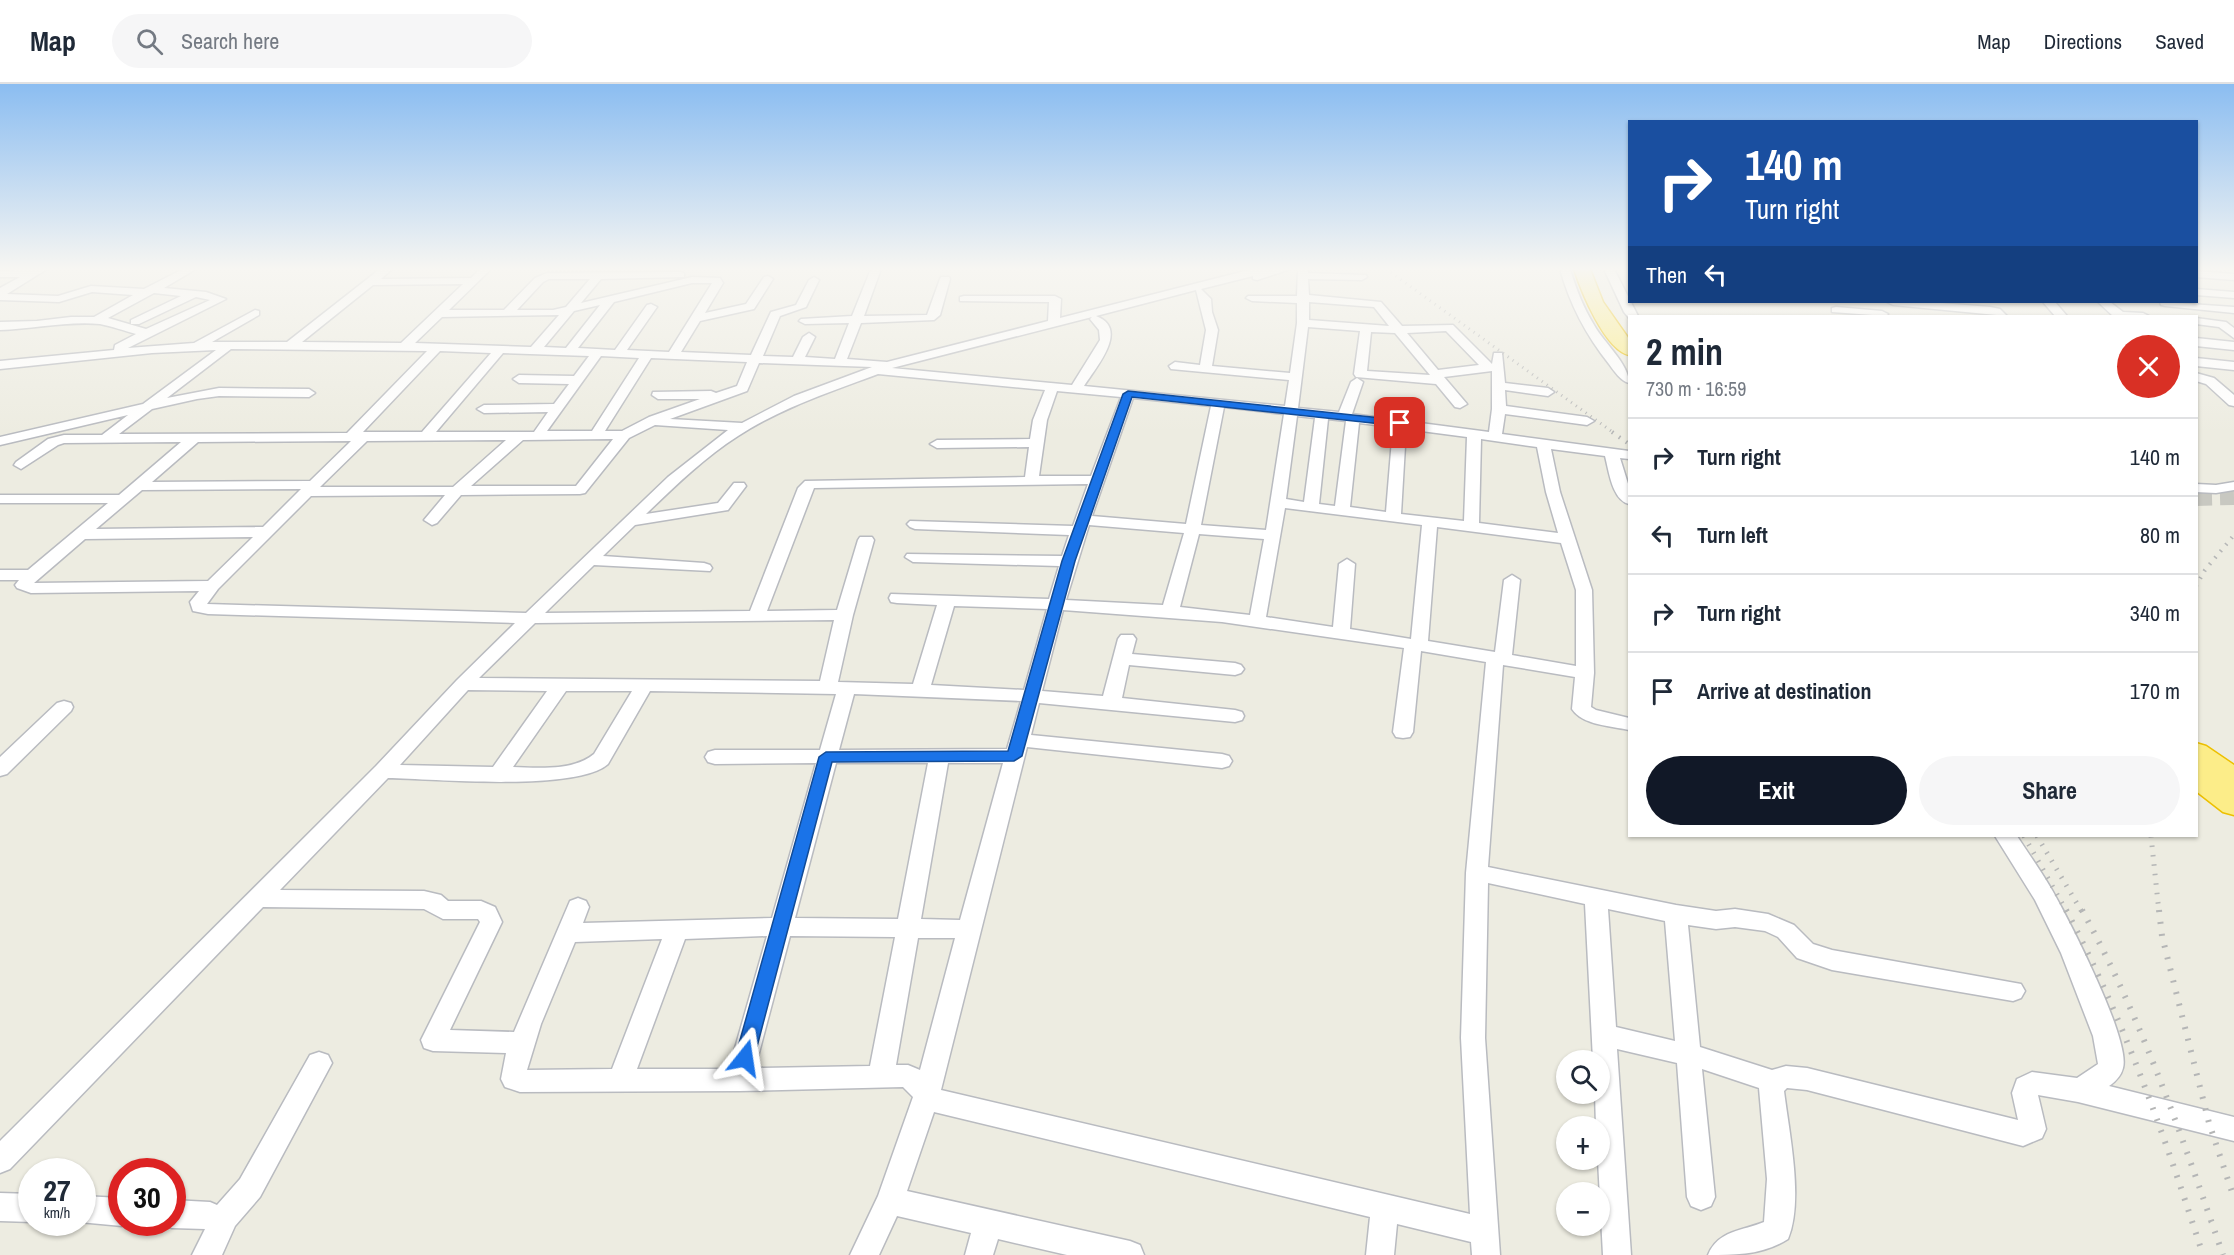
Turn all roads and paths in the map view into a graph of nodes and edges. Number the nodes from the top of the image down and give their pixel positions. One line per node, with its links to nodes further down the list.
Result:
1 (1303, 323): 54 (street)
2 (46, 324): 22 (street)
3 (110, 324): 25 (street)
4 (168, 324): 25 (street)
5 (237, 324): 33 (street)
6 (318, 324): 30 (street)
7 (430, 324): 31 (street)
8 (557, 324): 37 (street)
9 (591, 324): 38 (street)
10 (639, 324): 40 (street)
11 (693, 324): 43 (street)
12 (771, 324): 45 (street)
13 (855, 324): 47 (street)
14 (1054, 324): 52 (street)
15 (1100, 324): 63 (street)
16 (1210, 324): 53 (street)
17 (1311, 324): 23 (street)
18 (1394, 324): 24 (street)
19 (1586, 324): 56 (street)
20 (1609, 324): 36 (highway)
21 (2219, 324): 26 (street)
22 (0, 326)
23 (1366, 328): 24 (street); 55 (street)
24 (1400, 330): 55 (street); 55 (street)
25 (146, 334): 42 (street)
26 (2234, 334)
27 (809, 337): 46 (street)
28 (2198, 342): 32 (street)
29 (228, 346): 30 (street); 33 (street); 72 (street)
30 (289, 346): 31 (street)
31 (405, 346): 34 (street)
32 (2234, 346)
33 (196, 347): 42 (street)
34 (437, 347): 35 (street); 88 (street)
35 (501, 348): 37 (street); 89 (street)
36 (1628, 349)
37 (535, 350): 38 (street)
38 (570, 351): 39 (street)
39 (598, 352): 40 (street); 59 (street)
40 (619, 353): 41 (street)
41 (648, 354): 43 (street); 86 (street)
42 (103, 355): 49 (street)
43 (673, 355): 45 (street)
44 (1498, 356): 61 (street)
45 (756, 358): 46 (street); 68 (street)
46 (798, 360): 47 (street)
47 (840, 362): 52 (street)
48 (2198, 362): 51 (street)
49 (0, 365)
50 (1175, 366): 53 (street)
51 (2234, 366)
52 (883, 367): 62 (street); 82 (street)
53 (1205, 369): 54 (street)
54 (1294, 377): 76 (street)
55 (1438, 377): 71 (street)
56 (1628, 378)
57 (2198, 378): 69 (street)
58 (519, 379): 59 (street)
59 (578, 380): 73 (street)
60 (1357, 382): 78 (street)
61 (1500, 386): 64 (street); 75 (street)
62 (1052, 387): 63 (street); 94 (street)
63 (1076, 389): 67 (street)
64 (1548, 392)
65 (309, 393): 72 (street)
66 (658, 394): 68 (street)
67 (1128, 394): 70 (street); 100 (street)
68 (722, 395): 80 (street)
69 (2234, 402)
70 (1218, 403): 76 (street); 121 (street)
71 (1460, 404)
72 (151, 405): 91 (street); 93 (street)
73 (558, 408): 74 (street); 85 (street)
74 (484, 409)
75 (1499, 409): 79 (street); 90 (street)
76 (1289, 411): 77 (street); 111 (street)
77 (1322, 414): 78 (street); 112 (street)
78 (1349, 417): 81 (street); 113 (street)
79 (1587, 420)
80 (649, 422): 82 (street); 87 (street)
81 (1400, 423): 83 (street); 114 (street)
82 (744, 426): 116 (street)
83 (1474, 433): 90 (street); 120 (street)
84 (520, 435): 85 (street); 89 (street); 107 (street)
85 (538, 435): 86 (street)
86 (596, 435): 87 (street)
87 (624, 435): 107 (street)
88 (358, 436): 89 (street); 92 (street); 106 (street)
89 (426, 436)
90 (1495, 437): 96 (street)
91 (106, 438): 92 (street); 99 (street)
92 (195, 438): 102 (street)
93 (0, 441)
94 (1036, 443): 95 (street); 101 (street)
95 (936, 444)
96 (1543, 444): 97 (street); 125 (street)
97 (1611, 452): 98 (street); 108 (street)
98 (1628, 455)
99 (21, 465)
100 (1097, 480): 101 (street); 119 (street)
101 (1031, 482): 141 (street)
102 (141, 486): 106 (street); 110 (street)
103 (739, 486): 116 (street)
104 (2234, 486): 105 (street)
105 (2198, 488)
106 (310, 489): 107 (street); 122 (street)
107 (458, 490): 115 (street)
108 (1628, 499)
109 (0, 500): 110 (street)
110 (124, 500): 123 (street)
111 (1278, 503): 112 (street); 124 (street)
112 (1311, 507): 113 (street)
113 (1341, 510): 114 (street)
114 (1394, 517): 117 (street)
115 (432, 520)
116 (630, 521): 128 (street)
117 (1430, 521): 120 (street); 146 (street)
118 (915, 524): 119 (street)
119 (1081, 525): 121 (street); 129 (street)
120 (1471, 526): 125 (street)
121 (1193, 528): 124 (street); 139 (street)
122 (268, 532): 123 (street); 135 (street)
123 (83, 534): 133 (street)
124 (1273, 535): 143 (street)
125 (1569, 538): 150 (street)
126 (866, 540): 140 (street)
127 (913, 557): 129 (street)
128 (592, 560): 131 (street); 142 (street)
129 (1068, 561): 138 (street)
130 (1347, 564): 144 (street)
131 (704, 568)
132 (0, 575): 133 (street)
133 (32, 575): 135 (street)
134 (1512, 580): 148 (street)
135 (212, 586): 142 (street)
136 (897, 598): 137 (street)
137 (947, 601): 138 (street); 155 (street)
138 (1056, 603): 139 (street); 156 (street)
139 (1170, 611): 143 (street)
140 (844, 615): 141 (street); 154 (street)
141 (756, 616): 142 (street)
142 (530, 618): 151 (street)
143 (1257, 622): 144 (street)
144 (1341, 633): 146 (street)
145 (1127, 639): 147 (street)
146 (1416, 645): 148 (street); 161 (street)
147 (1121, 659): 149 (street); 157 (street)
148 (1499, 659): 150 (street); 175 (street)
149 (1235, 669)
150 (1585, 673): 160 (street)
151 (463, 684): 153 (street); 169 (street)
152 (645, 685): 153 (street); 154 (street); 170 (street)
153 (561, 686): 170 (street)
154 (837, 688): 155 (street); 165 (street)
155 (920, 691): 156 (street)
156 (1031, 696): 157 (street); 162 (street)
157 (1111, 703): 159 (street)
158 (64, 707): 168 (street)
159 (1235, 716)
160 (1628, 724)
161 (1403, 732)
162 (1016, 748): 166 (street); 167 (street); 182 (street)
163 (2198, 754): 172 (highway)
164 (716, 757): 165 (street)
165 (826, 757): 166 (street); 180 (street)
166 (939, 758): 181 (street)
167 (1222, 761)
168 (0, 769)
169 (383, 771): 170 (street); 177 (street)
170 (498, 774)
171 (2198, 777): 173 (highway)
172 (2234, 780)
173 (2234, 804)
174 (2007, 837): 194 (street)
175 (1477, 873): 176 (street); 206 (street)
176 (1596, 896): 179 (street); 186 (street)
177 (258, 898): 187 (street); 197 (street)
178 (578, 907): 184 (street)
179 (1676, 914): 185 (street); 188 (street)
180 (780, 927): 181 (street); 183 (street); 191 (street)
181 (907, 928): 182 (street); 190 (street)
182 (969, 929): 195 (street)
183 (677, 930): 184 (street); 192 (street)
184 (568, 933): 187 (street)
185 (2013, 992)
186 (1603, 1035): 188 (street); 212 (street)
187 (521, 1043): 192 (street)
188 (1688, 1054): 193 (street); 198 (street)
189 (319, 1063): 204 (street)
190 (881, 1076): 191 (street); 195 (street)
191 (739, 1080): 192 (street)
192 (620, 1081)
193 (1774, 1082): 194 (street); 213 (street)
194 (2078, 1090): 196 (street)
195 (926, 1097): 199 (street); 202 (street)
196 (2234, 1129)
197 (0, 1160)
198 (1701, 1197)
199 (890, 1201): 205 (street); 208 (street)
200 (0, 1206): 201 (street)
201 (18, 1207)
202 (1385, 1207): 206 (street); 211 (street)
203 (186, 1215): 204 (street)
204 (220, 1221): 207 (street)
205 (989, 1222): 209 (street); 210 (street)
206 (1485, 1243)
207 (206, 1255)
208 (864, 1255)
209 (979, 1255)
210 (1130, 1255)
211 (1380, 1255)
212 (1617, 1255)
213 (1722, 1255)

